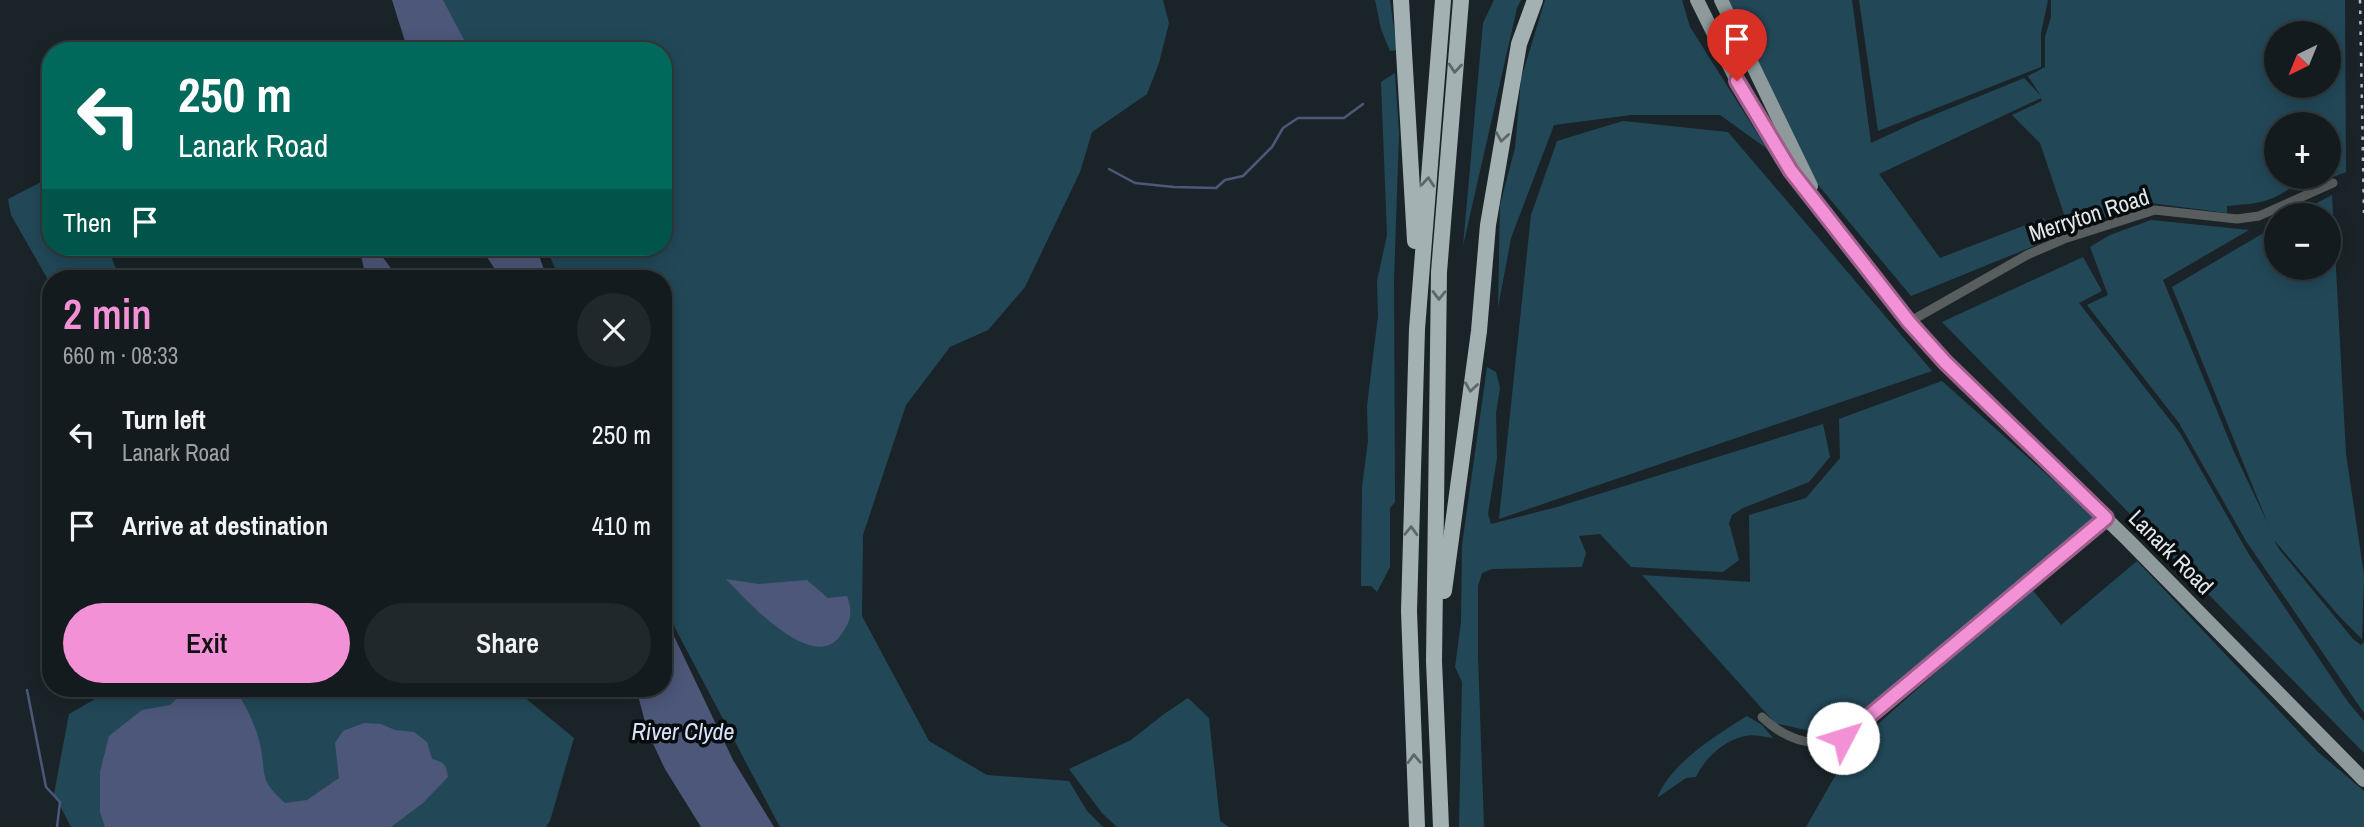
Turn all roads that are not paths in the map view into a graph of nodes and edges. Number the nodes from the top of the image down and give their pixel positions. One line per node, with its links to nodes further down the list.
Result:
1 (1401, 0): 9 (highway)
2 (1443, 0): 9 (highway, one-way to 2)
3 (1461, 0): 12 (highway, one-way to 12)
4 (1535, 0): 12 (highway, one-way to 12)
5 (1697, 0): 8 (main road, Lanark Road)
6 (1721, 0): 8 (main road, Lanark Road)
7 (2321, 189): 10 (street, Merryton Road)
8 (1835, 230): 10 (main road, Lanark Road)
9 (1418, 310): 15 (highway, one-way to 9)
10 (1909, 322): 11 (main road, Lanark Road)
11 (2106, 518): 13 (street); 14 (main road, Lanark Road)
12 (1434, 661): 16 (highway)
13 (1762, 717)
14 (2364, 780)
15 (1417, 827)
16 (1441, 827)

